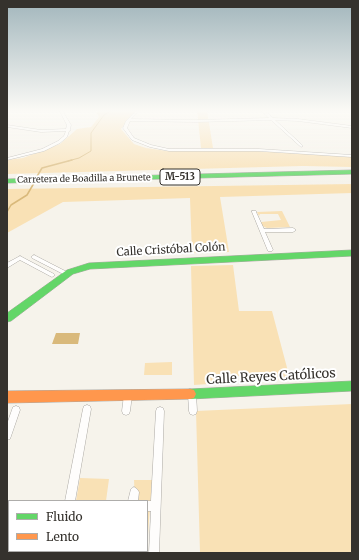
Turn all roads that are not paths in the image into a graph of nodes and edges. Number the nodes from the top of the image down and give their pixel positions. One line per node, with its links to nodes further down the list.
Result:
1 (66, 136): 6 (street)
2 (130, 136): 5 (street)
3 (293, 136): 4 (street)
4 (302, 146)
5 (352, 156)
6 (7, 159)
7 (352, 172): 8 (street, Carretera de Boadilla a Brunete / M-513)
8 (7, 181)
9 (254, 212): 11 (street)
10 (293, 230): 11 (street)
11 (262, 231): 12 (street)
12 (270, 250)
13 (352, 253): 17 (street, Calle Cristóbal Colón)
14 (34, 257): 17 (street)
15 (7, 266): 16 (street)
16 (52, 274)
17 (67, 274): 18 (street, Calle Cristóbal Colón)
18 (7, 318)
19 (352, 386): 20 (street, Calle Reyes Católicos)
20 (192, 394): 21 (street, Calle Reyes Católicos); 27 (street, Calle Reyes Católicos)
21 (128, 395): 22 (street, Calle Reyes Católicos); 25 (street)
22 (7, 397)
23 (87, 409): 29 (street)
24 (16, 410): 28 (street)
25 (126, 411)
26 (160, 411): 30 (street)
27 (193, 411)
28 (7, 436)
29 (70, 500)
30 (152, 505): 31 (street)
31 (154, 553)

